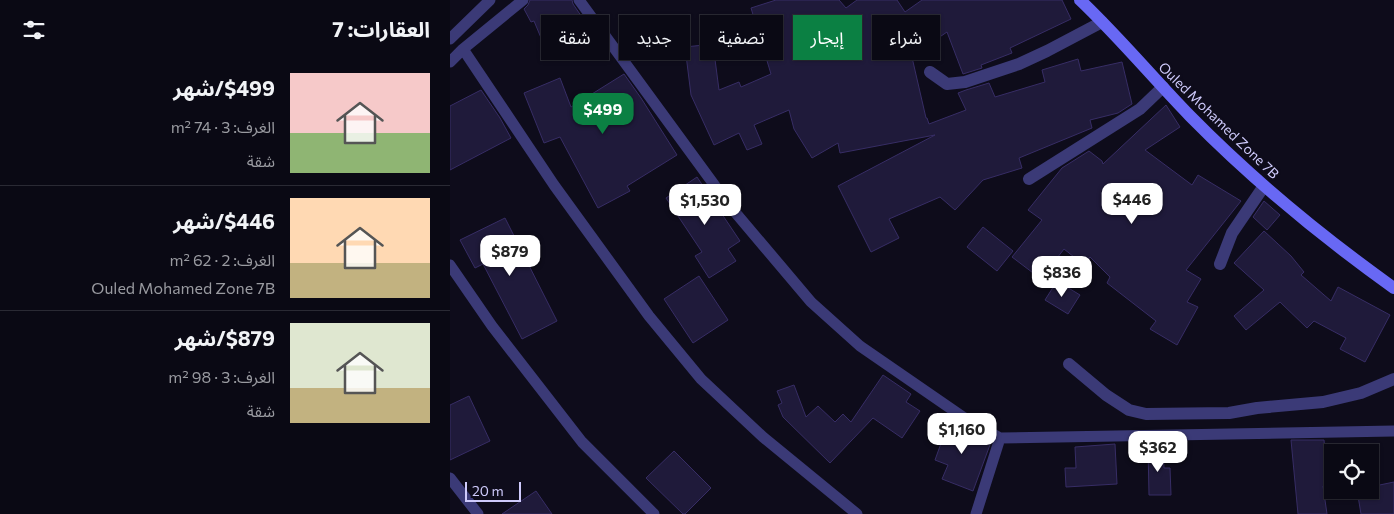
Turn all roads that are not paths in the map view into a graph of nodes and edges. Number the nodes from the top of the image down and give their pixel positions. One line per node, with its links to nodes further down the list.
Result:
1 (490, 0): 6 (lane)
2 (523, 0): 7 (lane)
3 (579, 0): 19 (lane)
4 (1080, 0): 5 (main road, Ouled Mohamed Zone 7B)
5 (1102, 22): 9 (street); 10 (main road, Ouled Mohamed Zone 7B)
6 (450, 39)
7 (463, 48): 8 (lane); 23 (lane)
8 (450, 62)
9 (930, 72)
10 (1163, 87): 11 (street); 12 (main road, Ouled Mohamed Zone 7B)
11 (1029, 179)
12 (1264, 186): 13 (street); 15 (main road, Ouled Mohamed Zone 7B)
13 (1220, 264)
14 (450, 265): 22 (lane)
15 (1394, 288)
16 (1069, 364): 17 (street)
17 (1394, 379)
18 (1394, 431): 19 (lane)
19 (1000, 438): 24 (lane)
20 (450, 478): 21 (lane)
21 (478, 514)
22 (654, 514)
23 (857, 514)
24 (976, 514)

